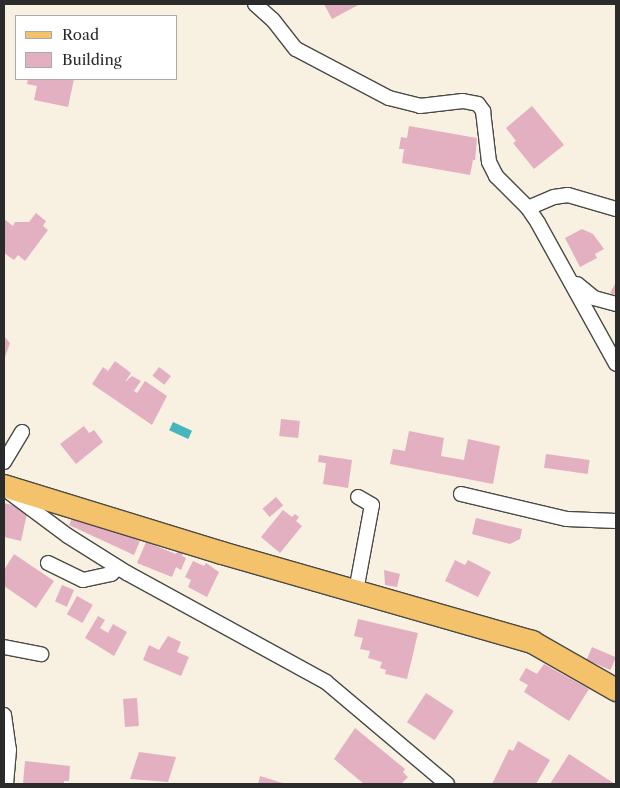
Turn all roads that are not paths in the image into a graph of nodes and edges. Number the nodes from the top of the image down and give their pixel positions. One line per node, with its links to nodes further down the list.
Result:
1 (255, 4): 2 (street)
2 (528, 208): 3 (street); 4 (street)
3 (616, 209)
4 (572, 281): 5 (street); 6 (street)
5 (616, 304)
6 (616, 364)
7 (22, 432): 8 (street)
8 (4, 462)
9 (4, 487): 14 (street); 15 (main road)
10 (460, 494): 12 (street)
11 (358, 497): 15 (street)
12 (616, 521)
13 (48, 563): 14 (street)
14 (118, 568): 21 (street)
15 (356, 591): 18 (main road)
16 (4, 647): 17 (street)
17 (41, 654)
18 (616, 690)
19 (4, 715): 20 (street)
20 (6, 784)
21 (447, 784)

